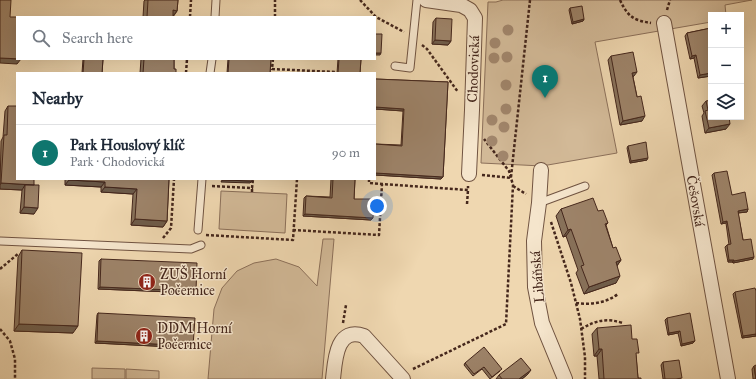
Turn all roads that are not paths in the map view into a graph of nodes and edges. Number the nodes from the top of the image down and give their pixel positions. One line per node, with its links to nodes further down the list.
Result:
1 (216, 0): 4 (lane)
2 (417, 0): 7 (lane)
3 (426, 0): 10 (street, Chodovická)
4 (215, 16)
5 (664, 23): 20 (street, Češovská)
6 (212, 60): 8 (lane)
7 (395, 66)
8 (210, 72)
9 (541, 170): 13 (street, Libáňská)
10 (469, 174)
11 (202, 182): 14 (lane)
12 (585, 186): 13 (lane)
13 (539, 203): 19 (street, Libáňská)
14 (198, 230)
15 (0, 241): 16 (lane)
16 (201, 245)
17 (402, 377): 18 (street)
18 (333, 379)
19 (565, 379)
20 (728, 379)

